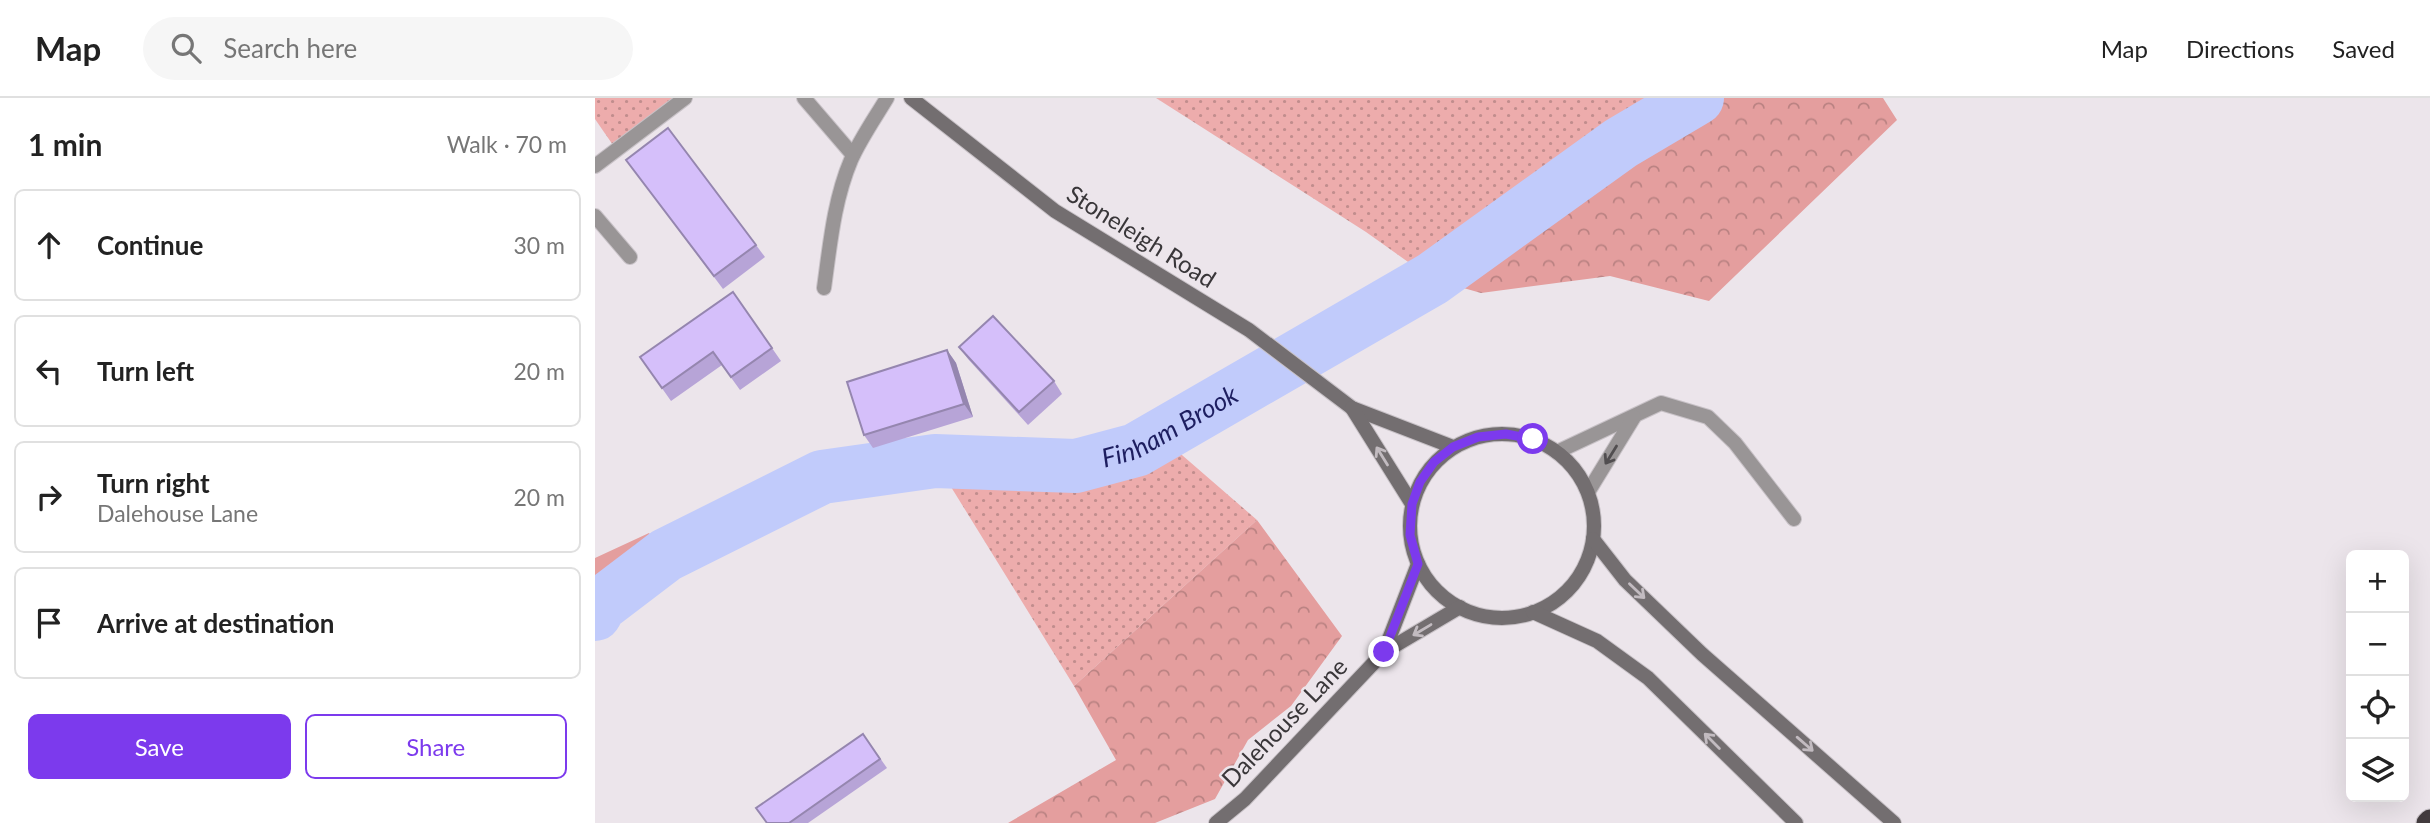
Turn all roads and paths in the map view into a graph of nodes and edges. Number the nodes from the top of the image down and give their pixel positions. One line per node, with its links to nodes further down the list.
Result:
1 (685, 98): 6 (lane)
2 (804, 98): 5 (lane)
3 (887, 98): 5 (lane)
4 (911, 98): 10 (street, Stoneleigh Road)
5 (853, 155): 9 (lane)
6 (595, 166)
7 (595, 216): 8 (lane)
8 (630, 257)
9 (824, 288)
10 (1352, 408): 12 (street, Stoneleigh Road); 15 (street, Stoneleigh Road, one-way to 10)
11 (1634, 417): 13 (lane); 14 (lane, one-way to 14); 16 (lane)
12 (1453, 447): 13 (street); 15 (street)
13 (1557, 452): 14 (street)
14 (1588, 492): 17 (street)
15 (1412, 504): 18 (street)
16 (1794, 519)
17 (1593, 539): 20 (street); 24 (street, one-way to 24)
18 (1418, 564): 19 (street); 21 (street, Dalehouse Lane)
19 (1459, 607): 20 (street); 21 (street, Dalehouse Lane, one-way to 21)
20 (1533, 612): 23 (street, one-way to 20)
21 (1384, 652): 22 (street, Dalehouse Lane)
22 (1216, 823)
23 (1796, 823)
24 (1894, 823)

